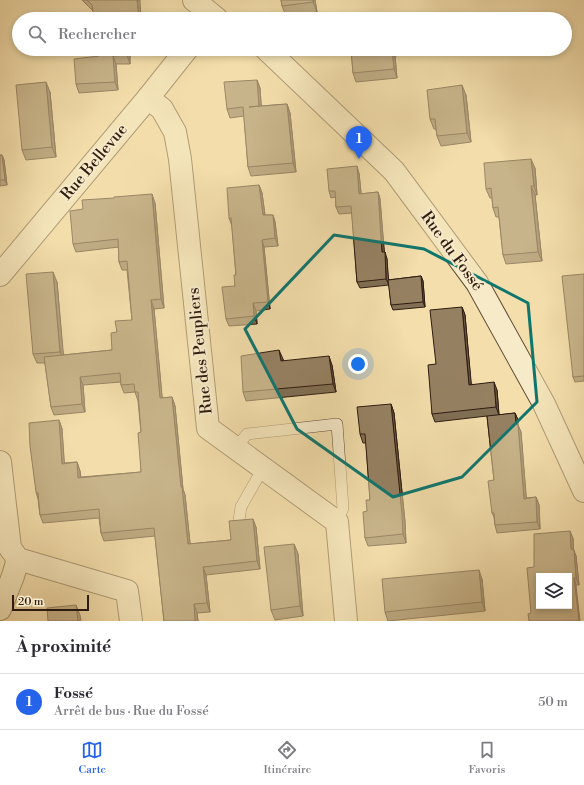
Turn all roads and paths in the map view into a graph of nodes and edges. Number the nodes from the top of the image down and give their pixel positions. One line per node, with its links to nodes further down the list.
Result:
1 (194, 0): 2 (street)
2 (207, 12)
3 (182, 56): 5 (street, Rue Bellevue)
4 (273, 56): 10 (street, Rue du Fossé)
5 (148, 98): 6 (street, Rue Bellevue); 7 (street, Rue des Peupliers)
6 (0, 275)
7 (236, 448): 9 (street, Rue des Peupliers); 12 (lane)
8 (0, 462): 13 (street)
9 (263, 468): 11 (lane); 12 (street, Rue des Peupliers)
10 (584, 491)
11 (239, 520)
12 (337, 522): 16 (street)
13 (18, 558): 14 (street); 15 (street)
14 (0, 609)
15 (131, 621)
16 (346, 621)

